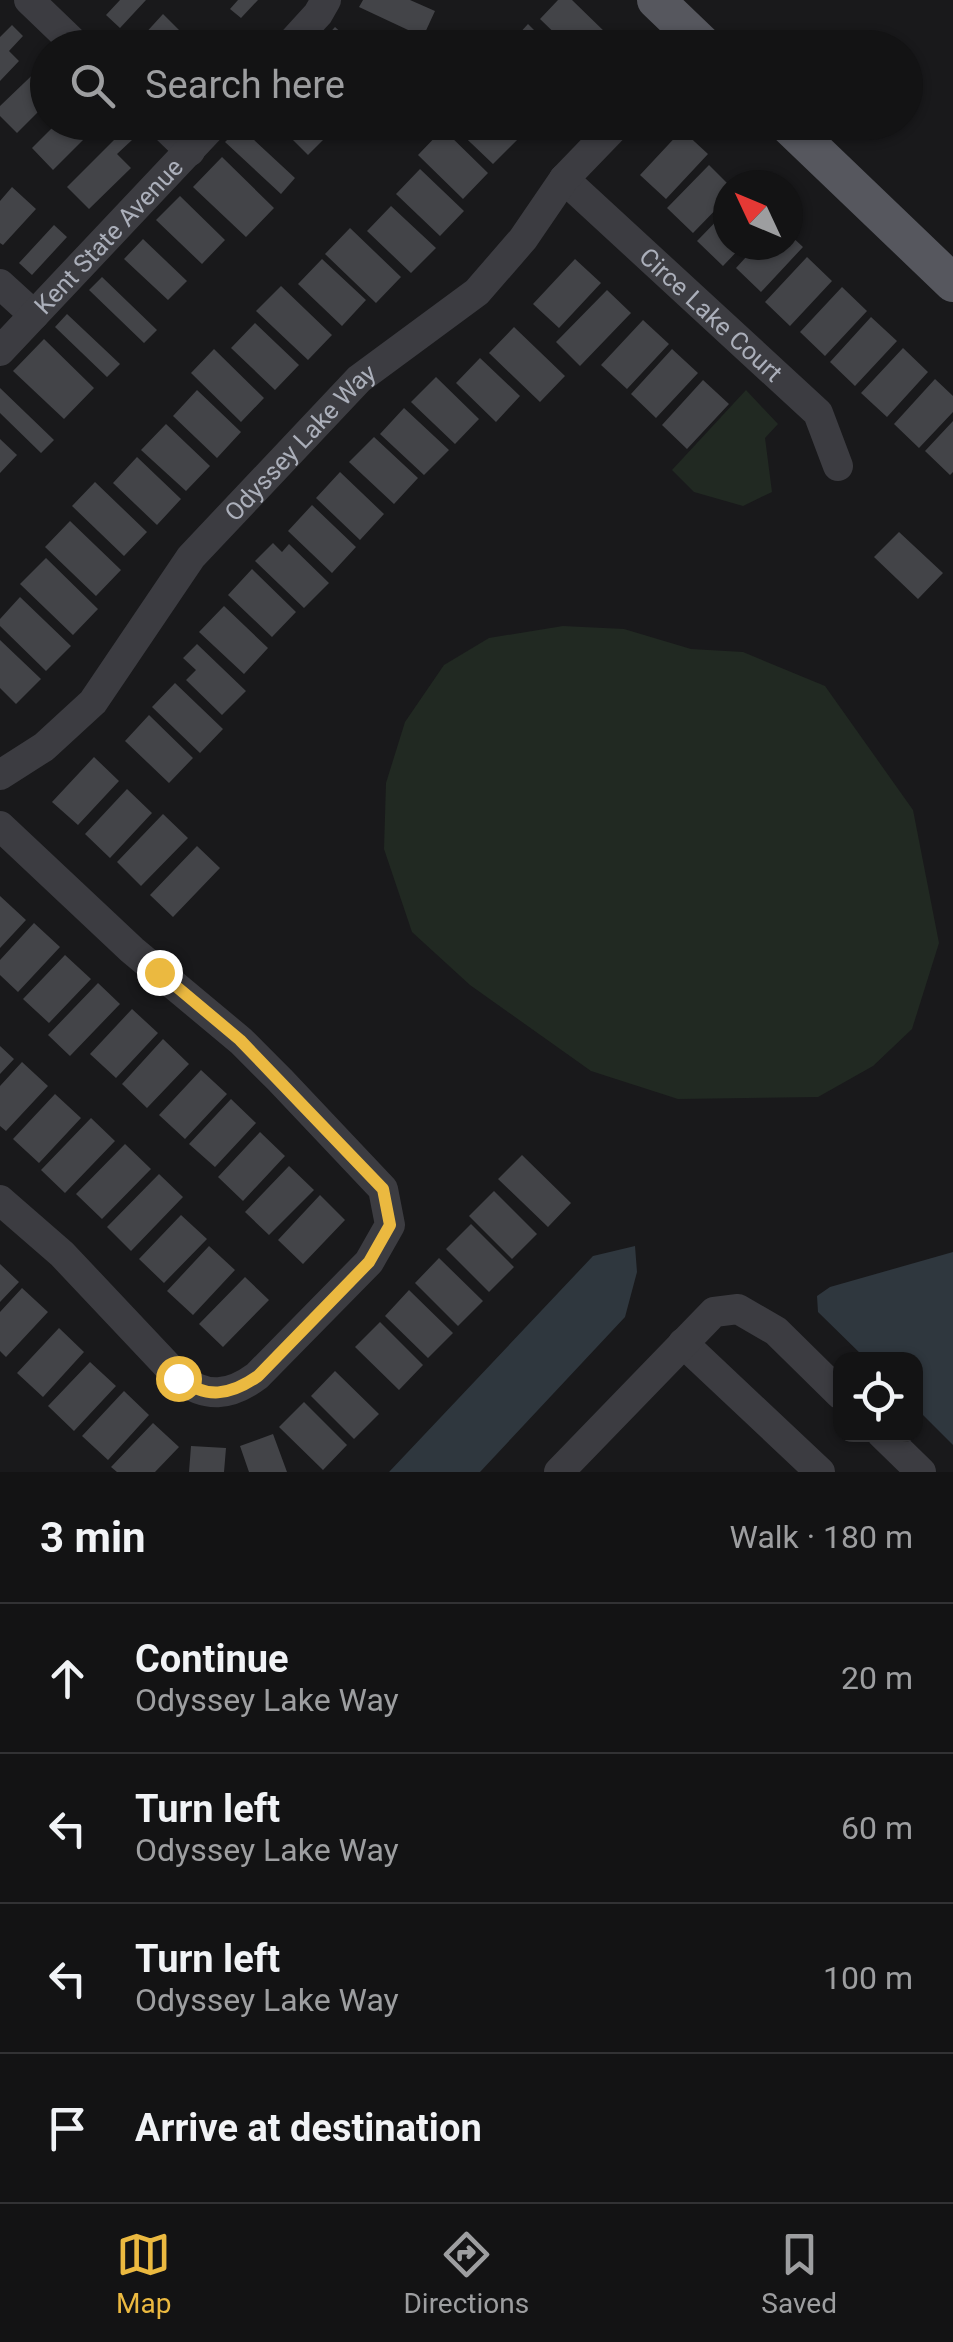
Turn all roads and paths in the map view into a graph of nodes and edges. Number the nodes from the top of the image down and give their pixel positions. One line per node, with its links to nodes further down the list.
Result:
1 (29, 0): 4 (street)
2 (326, 0): 5 (street)
3 (656, 0): 6 (main road)
4 (61, 30)
5 (303, 30)
6 (685, 30)
7 (179, 140): 11 (street)
8 (199, 140): 11 (street, Kent State Avenue)
9 (601, 140): 12 (street, Odyssey Lake Way)
10 (804, 140): 13 (main road)
11 (190, 150): 15 (street, Kent State Avenue)
12 (564, 178): 17 (street, Circe Lake Court); 18 (street, Odyssey Lake Way)
13 (953, 283)
14 (0, 284): 15 (street)
15 (34, 316): 16 (street, Kent State Avenue)
16 (0, 351)
17 (838, 466)
18 (0, 775)
19 (0, 826): 20 (street)
20 (0, 1200)
21 (684, 1343): 22 (street); 24 (street); 25 (street)
22 (833, 1387)
23 (890, 1442): 26 (street)
24 (559, 1472)
25 (820, 1472)
26 (921, 1472)

